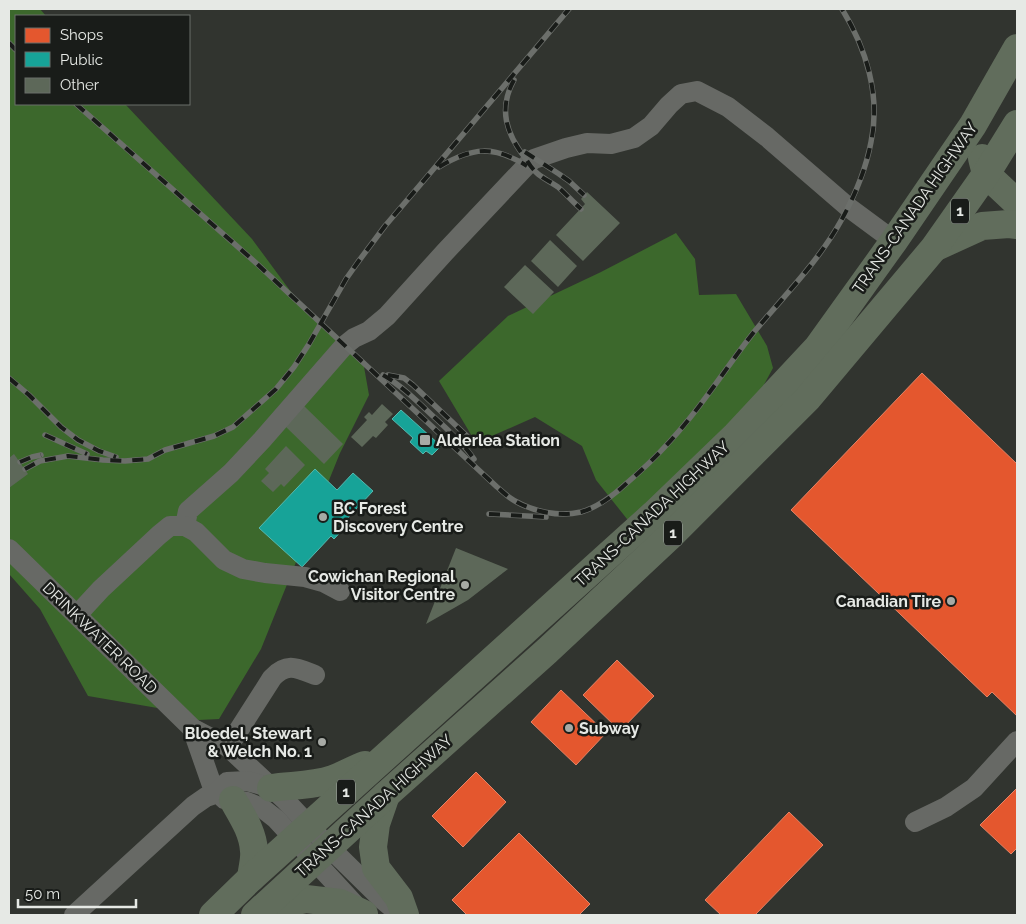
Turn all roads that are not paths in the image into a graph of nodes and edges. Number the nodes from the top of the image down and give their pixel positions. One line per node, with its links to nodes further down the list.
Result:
1 (1017, 48): 3 (highway, TRANS-CANADA HIGHWAY / 1)
2 (1017, 124): 4 (highway, TRANS-CANADA HIGHWAY / 1)
3 (973, 125): 4 (highway); 7 (highway, TRANS-CANADA HIGHWAY / 1)
4 (986, 174): 5 (highway); 8 (highway, TRANS-CANADA HIGHWAY / 1)
5 (1017, 203)
6 (1017, 225): 8 (highway)
7 (894, 240): 9 (street); 17 (highway, TRANS-CANADA HIGHWAY / 1)
8 (934, 248): 19 (highway, TRANS-CANADA HIGHWAY / 1)
9 (185, 526): 11 (street); 12 (street)
10 (9, 549): 12 (street, DRINKWATER ROAD)
11 (340, 591)
12 (77, 615): 14 (street, DRINKWATER ROAD)
13 (315, 675): 15 (street)
14 (192, 728): 15 (street, DRINKWATER ROAD); 20 (street, DRINKWATER ROAD)
15 (228, 747): 18 (street, DRINKWATER ROAD)
16 (1014, 752): 21 (street)
17 (383, 758): 18 (highway); 22 (highway, TRANS-CANADA HIGHWAY / 1)
18 (271, 788): 20 (street); 22 (street, DRINKWATER ROAD)
19 (387, 794): 23 (highway, TRANS-CANADA HIGHWAY / 1); 29 (highway)
20 (224, 797): 22 (street); 24 (highway); 26 (street)
21 (915, 822)
22 (302, 832): 23 (street); 24 (highway, TRANS-CANADA HIGHWAY / 1)
23 (322, 854): 25 (highway, TRANS-CANADA HIGHWAY / 1); 28 (street); 29 (street)
24 (251, 878): 27 (highway, TRANS-CANADA HIGHWAY / 1)
25 (259, 912): 28 (highway)
26 (74, 915)
27 (213, 915)
28 (364, 915)
29 (403, 915)

